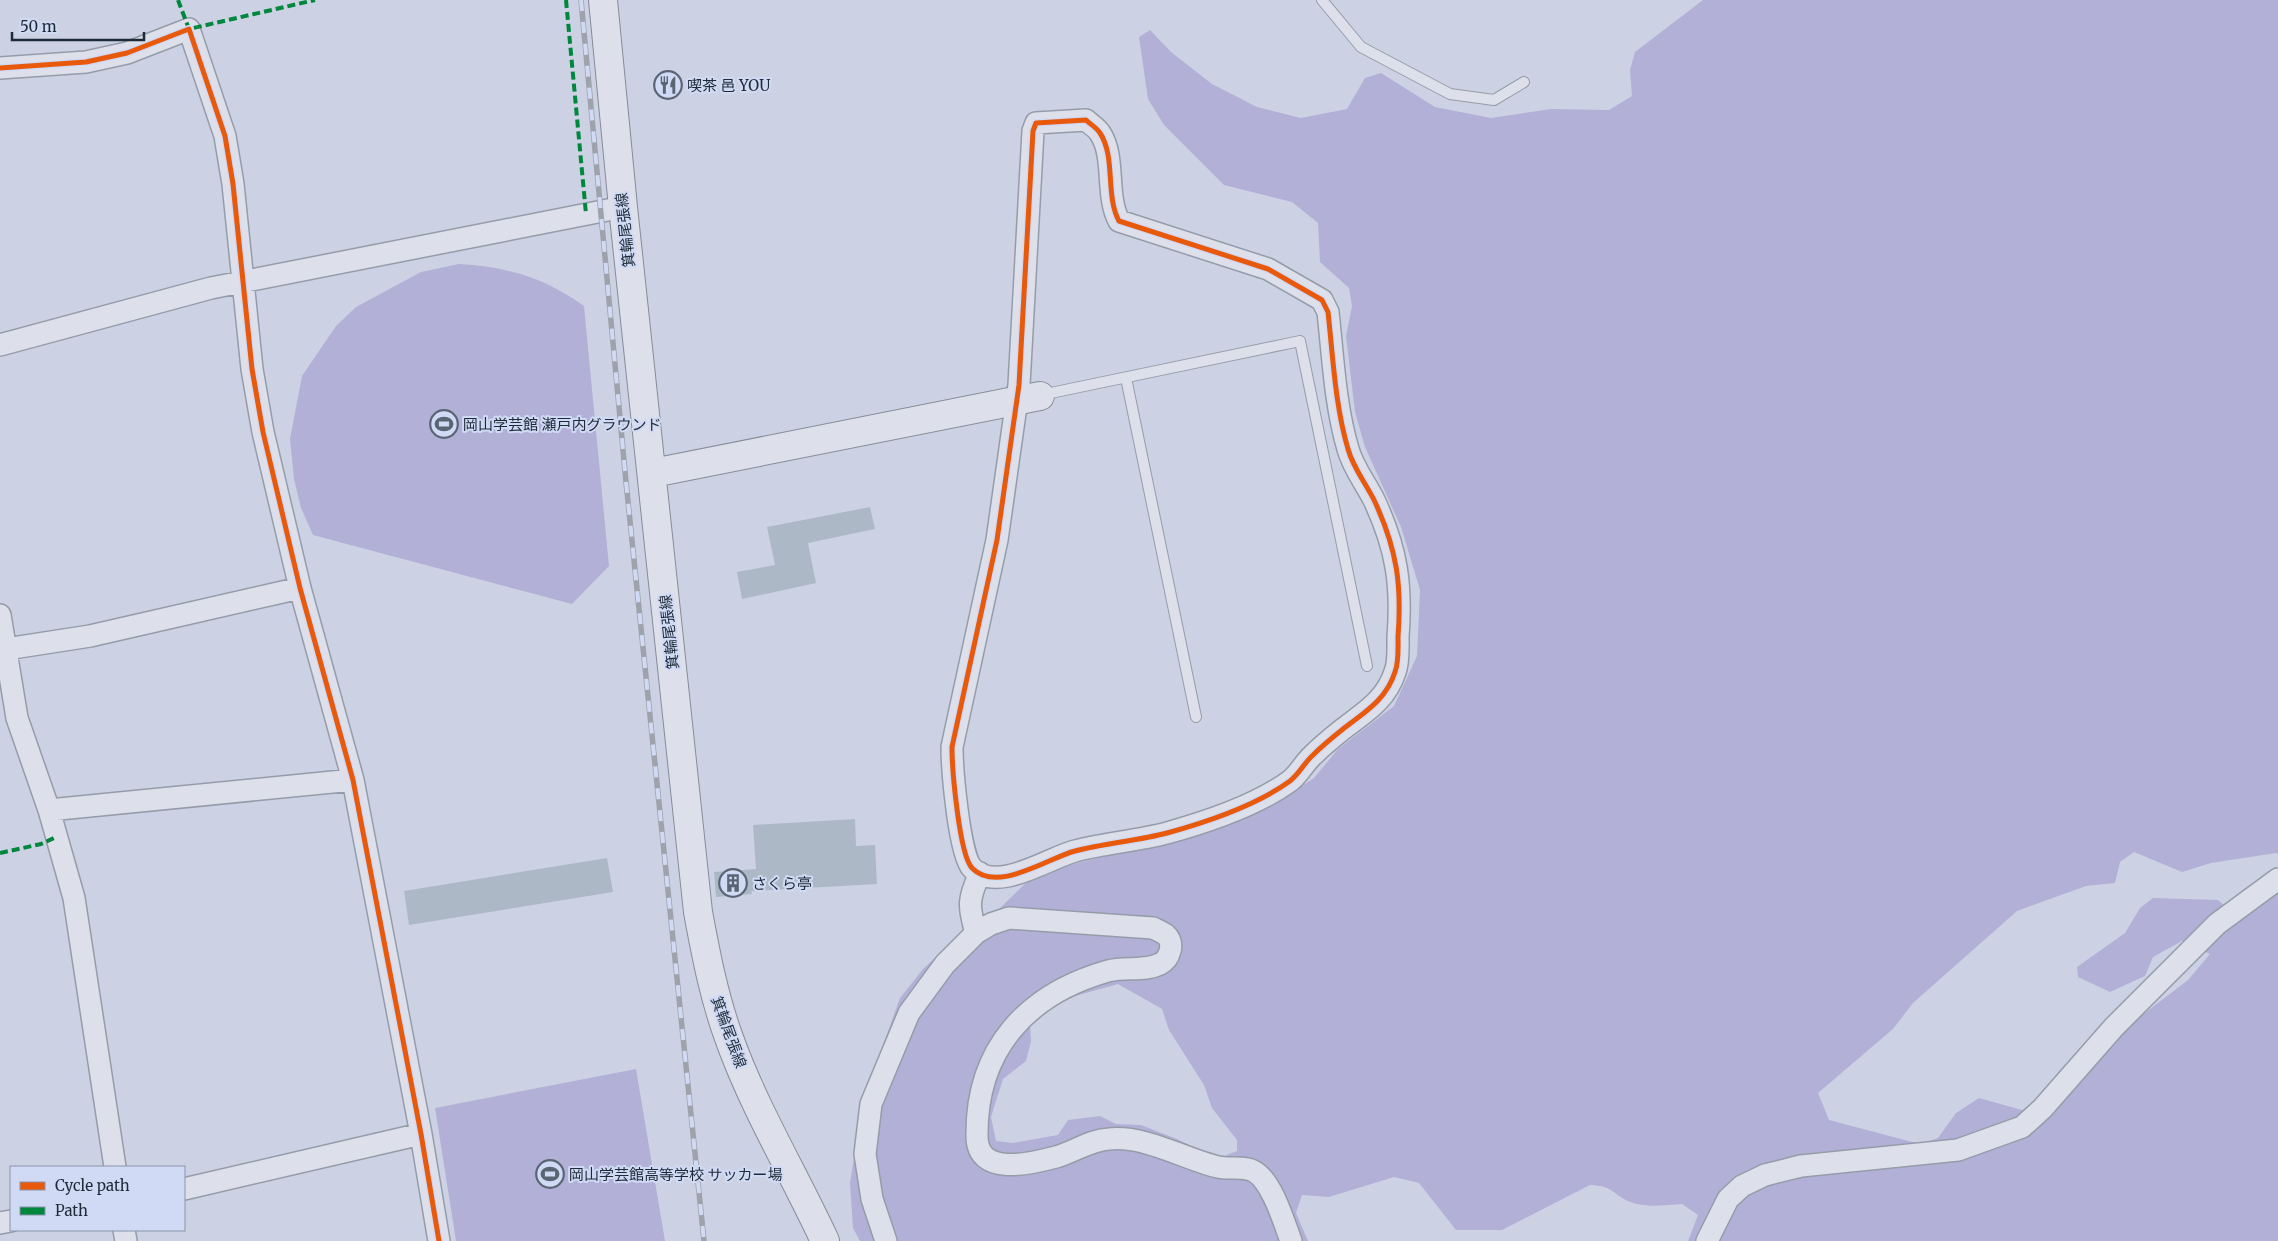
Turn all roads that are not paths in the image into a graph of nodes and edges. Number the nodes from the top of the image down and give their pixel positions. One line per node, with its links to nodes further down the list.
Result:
1 (603, 0): 5 (main road, 箕輪尾張線)
2 (1322, 0): 4 (lane)
3 (0, 68): 6 (street)
4 (1524, 82)
5 (623, 206): 6 (street); 10 (main road, 箕輪尾張線)
6 (244, 283): 7 (street); 11 (street)
7 (0, 345)
8 (1126, 378): 9 (lane); 14 (lane); 15 (lane)
9 (1028, 398): 10 (main road); 18 (street); 18 (street)
10 (653, 474): 25 (main road, 箕輪尾張線)
11 (300, 588): 13 (street); 16 (street)
12 (0, 615): 13 (street)
13 (3, 650): 17 (street)
14 (1367, 666)
15 (1196, 717)
16 (353, 780): 17 (street); 21 (street)
17 (49, 810): 22 (street)
18 (980, 873): 20 (street)
19 (2278, 879): 28 (street)
20 (976, 934): 26 (street); 27 (street)
21 (421, 1134): 23 (street); 24 (street)
22 (115, 1166)
23 (185, 1189)
24 (439, 1241)
25 (825, 1241)
26 (886, 1241)
27 (1291, 1241)
28 (1707, 1241)

